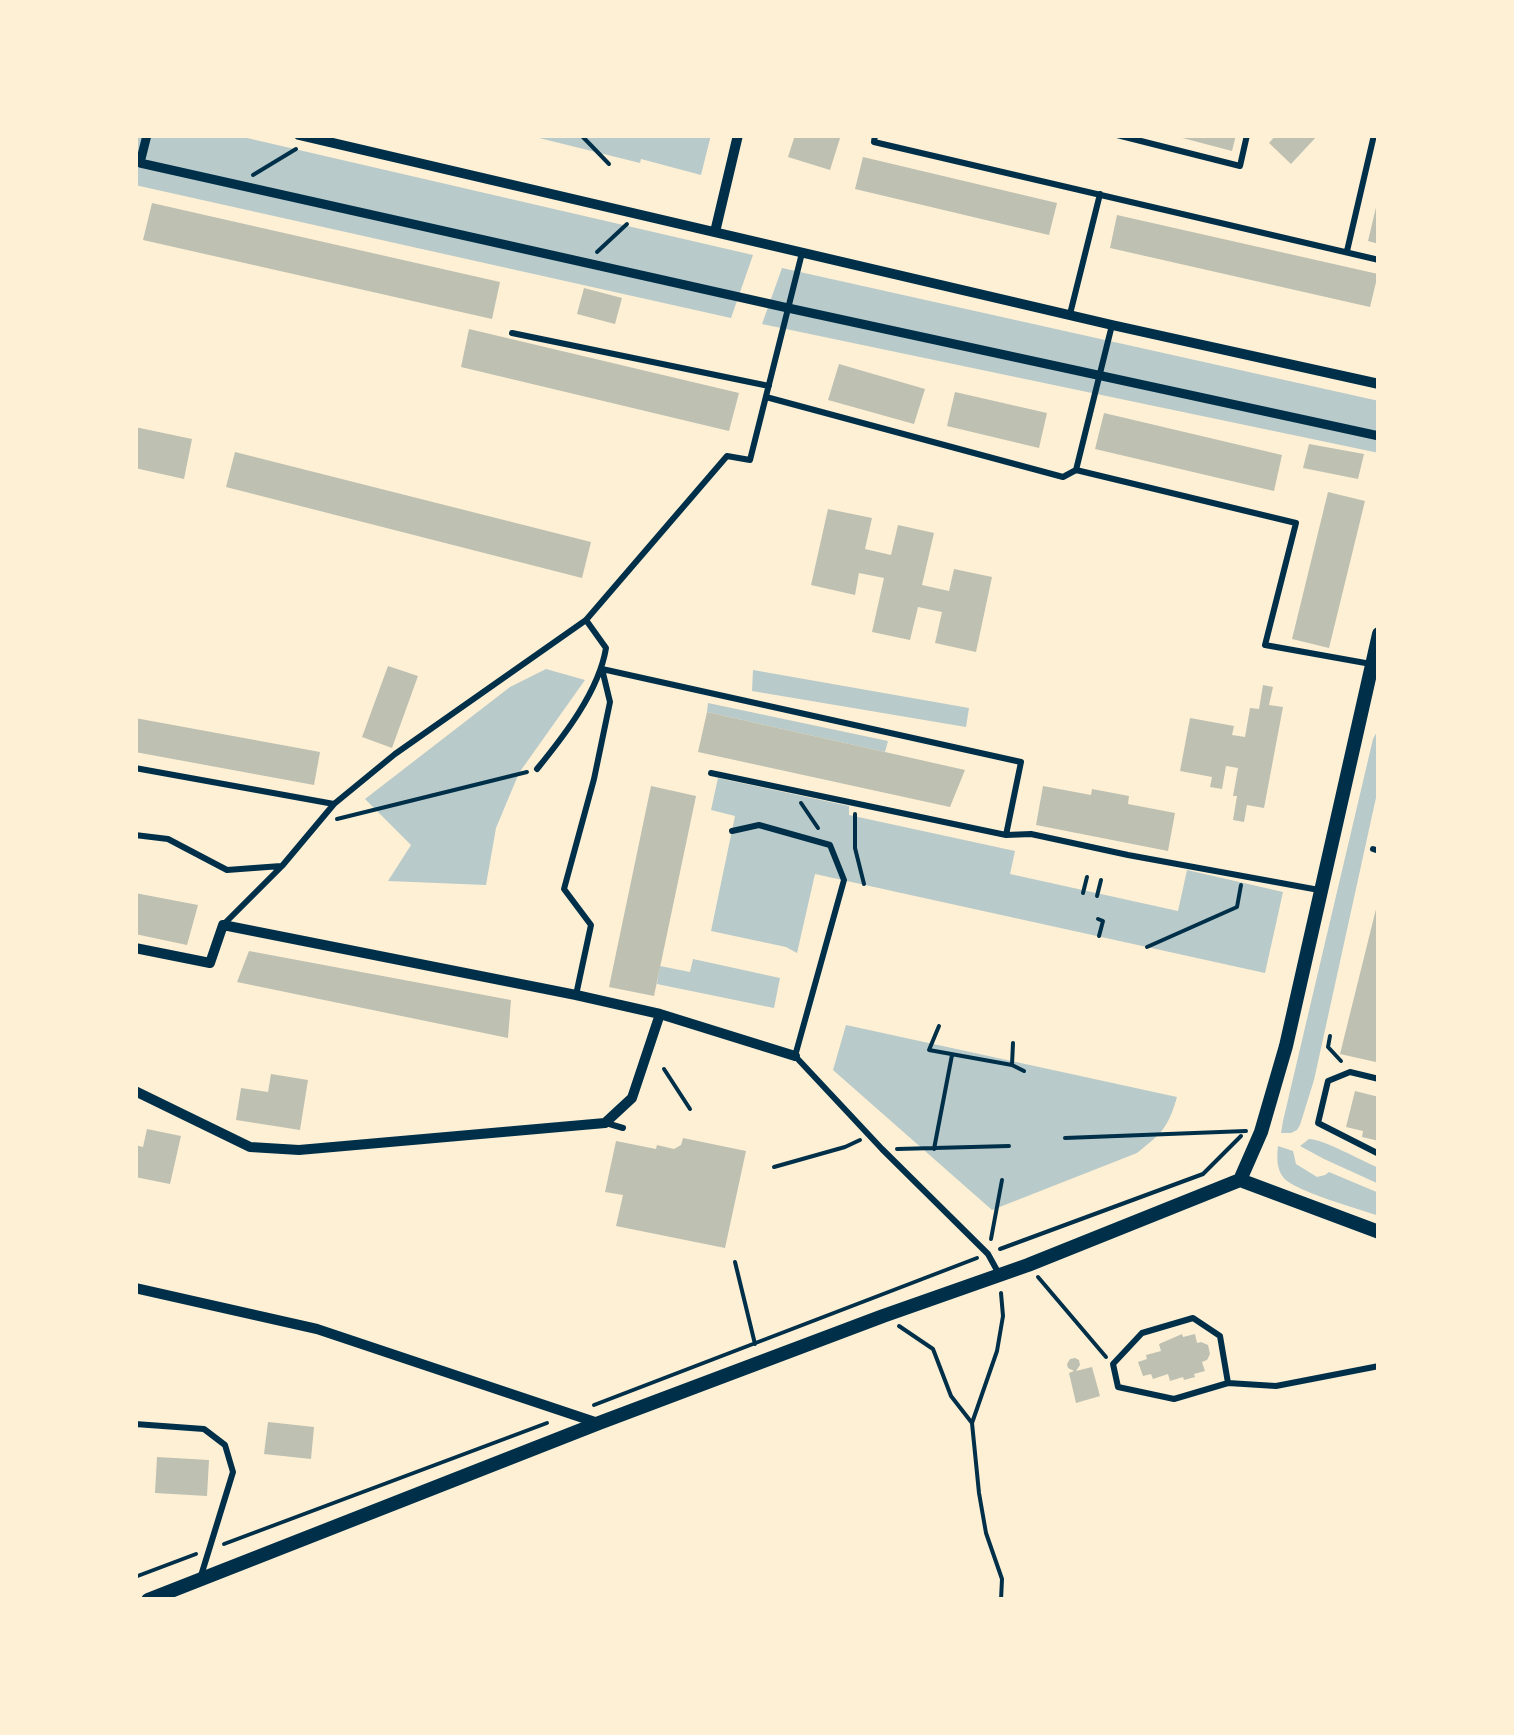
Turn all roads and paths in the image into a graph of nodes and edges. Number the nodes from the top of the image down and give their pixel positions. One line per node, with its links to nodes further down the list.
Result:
1 (147, 135): 10 (street)
2 (299, 135): 9 (street)
3 (582, 135): 11 (path)
4 (738, 135): 15 (street)
5 (876, 135): 13 (lane)
6 (1117, 135): 7 (lane)
7 (1247, 135)
8 (1374, 135): 16 (lane)
9 (313, 138): 12 (path); 14 (street)
10 (139, 152): 12 (street)
11 (609, 164)
12 (236, 185): 19 (street)
13 (1100, 194): 16 (lane); 21 (lane)
14 (638, 214): 15 (street); 19 (path)
15 (715, 232): 17 (street)
16 (1347, 251): 18 (lane)
17 (802, 253): 20 (lane); 21 (street)
18 (1379, 260)
19 (584, 263): 20 (street)
20 (788, 308): 24 (street); 26 (lane)
21 (1070, 315): 22 (street)
22 (1112, 325): 24 (lane); 25 (street)
23 (512, 334): 26 (lane)
24 (1099, 376): 28 (street); 29 (lane)
25 (1379, 384)
26 (769, 386): 27 (lane)
27 (766, 397): 29 (lane); 30 (lane)
28 (1379, 436)
29 (1076, 470): 32 (lane)
30 (586, 620): 33 (lane); 38 (lane)
31 (1379, 634): 32 (street)
32 (1372, 664): 50 (street)
33 (602, 669): 35 (lane); 43 (lane); 58 (lane)
34 (135, 768): 38 (lane)
35 (536, 769): 40 (path)
36 (711, 773): 37 (lane)
37 (792, 791): 39 (lane); 44 (path)
38 (334, 804): 40 (lane)
39 (855, 804): 43 (lane); 49 (path)
40 (317, 824): 45 (lane)
41 (732, 831): 44 (lane)
42 (135, 835): 45 (lane)
43 (1006, 835): 46 (lane)
44 (830, 845): 64 (lane)
45 (282, 866): 54 (lane)
46 (1243, 875): 50 (lane); 56 (path)
47 (1087, 877): 51 (path)
48 (1101, 880): 52 (path)
49 (864, 884)
50 (1320, 890): 82 (street)
51 (1083, 893)
52 (1097, 896)
53 (1098, 919): 55 (path)
54 (223, 925): 57 (street); 58 (street)
55 (1099, 936)
56 (1147, 946)
57 (135, 948)
58 (576, 994): 59 (street)
59 (660, 1014): 64 (street); 72 (street)
60 (939, 1026): 63 (path)
61 (1330, 1036): 68 (path)
62 (1014, 1043): 65 (path)
63 (952, 1054): 65 (path); 77 (path)
64 (795, 1056): 78 (lane)
65 (1012, 1065): 67 (path)
66 (664, 1070): 71 (path)
67 (1024, 1072)
68 (1350, 1072): 69 (lane); 79 (lane)
69 (1379, 1079)
70 (135, 1092): 72 (street)
71 (690, 1109)
72 (605, 1123): 73 (lane)
73 (623, 1128)
74 (1065, 1138): 84 (path)
75 (1008, 1146): 77 (path)
76 (845, 1147): 80 (path)
77 (934, 1148): 78 (path)
78 (882, 1149): 84 (lane)
79 (1379, 1154)
80 (774, 1167)
81 (1002, 1180): 84 (path)
82 (1240, 1180): 83 (street); 86 (street)
83 (1379, 1232)
84 (988, 1254): 87 (lane); 90 (path)
85 (736, 1262): 90 (path)
86 (1028, 1266): 87 (street); 91 (path)
87 (1000, 1276): 89 (street); 96 (path)
88 (135, 1288): 94 (street)
89 (883, 1316): 95 (street); 96 (path)
90 (755, 1344): 94 (path)
91 (1113, 1364): 93 (lane); 93 (lane)
92 (1379, 1366): 93 (lane)
93 (1228, 1383)
94 (571, 1414): 95 (street); 98 (path)
95 (599, 1423): 100 (street)
96 (972, 1423): 102 (path)
97 (135, 1424): 98 (lane)
98 (211, 1548): 99 (path); 100 (lane)
99 (135, 1577)
100 (200, 1580): 101 (street)
101 (148, 1600)
102 (1001, 1600)

